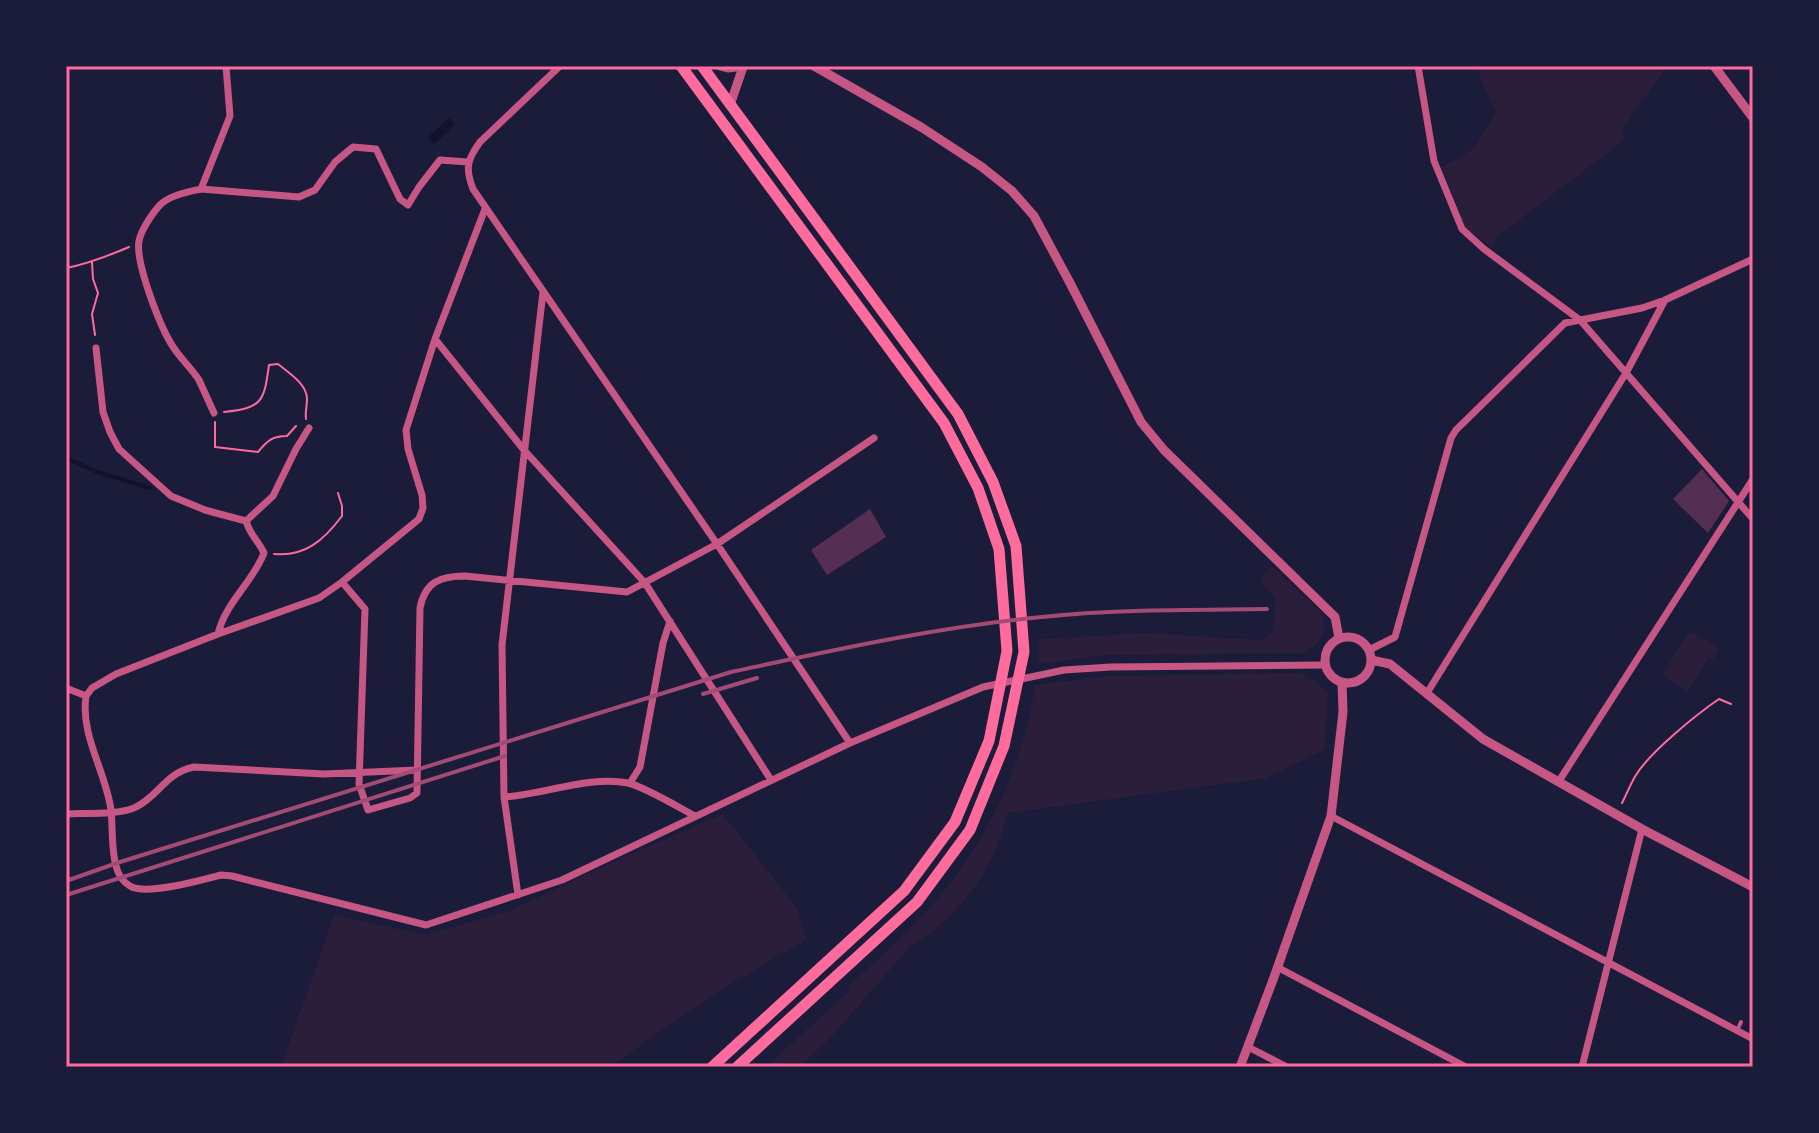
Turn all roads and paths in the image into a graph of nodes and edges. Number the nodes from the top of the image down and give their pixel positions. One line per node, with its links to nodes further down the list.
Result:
1 (226, 66): 13 (street)
2 (560, 66): 12 (street)
3 (681, 66): 70 (main road)
4 (702, 66): 10 (main road)
5 (720, 66): 9 (street)
6 (814, 66): 41 (street)
7 (1418, 66): 21 (street)
8 (1714, 66): 11 (street)
9 (744, 67): 10 (street)
10 (730, 105): 71 (main road)
11 (1753, 118)
12 (468, 162): 13 (street); 14 (street)
13 (201, 189): 15 (street)
14 (485, 209): 19 (street); 22 (street)
15 (139, 242): 17 (path); 25 (street)
16 (1753, 259): 20 (street)
17 (92, 262): 18 (path); 23 (path)
18 (66, 268)
19 (543, 292): 28 (street); 34 (street)
20 (1665, 300): 21 (street); 24 (street)
21 (1580, 320): 24 (street); 42 (street)
22 (435, 339): 28 (street); 37 (street)
23 (96, 348): 33 (street)
24 (1626, 373): 31 (street); 46 (street)
25 (214, 413): 26 (path); 26 (path)
26 (308, 424): 33 (street)
27 (874, 438): 34 (street)
28 (524, 450): 36 (street); 38 (street)
29 (1753, 479): 31 (street)
30 (338, 493): 35 (path)
31 (1738, 501): 32 (street); 53 (street)
32 (1753, 519)
33 (246, 521): 35 (street)
34 (717, 544): 38 (street); 49 (street)
35 (264, 553): 40 (street)
36 (509, 580): 38 (street); 50 (street); 55 (street)
37 (342, 582): 40 (street); 51 (street)
38 (645, 583): 39 (street)
39 (670, 621): 52 (street); 54 (street)
40 (218, 634): 47 (street)
41 (1339, 638): 42 (street); 43 (street)
42 (1370, 655): 44 (street); 46 (street)
43 (1325, 665): 44 (street); 49 (street)
44 (1342, 682): 60 (street)
45 (66, 688): 47 (street)
46 (1427, 693): 53 (street)
47 (86, 696): 56 (street)
48 (1731, 704): 58 (path)
49 (850, 743): 52 (street)
50 (417, 770): 51 (street); 51 (street)
51 (360, 773): 56 (street)
52 (771, 780): 59 (street)
53 (1559, 781): 58 (street)
54 (630, 783): 55 (street); 59 (street)
55 (504, 797): 63 (street)
56 (111, 811): 57 (street); 63 (street)
57 (66, 814)
58 (1616, 814): 61 (street)
59 (695, 816): 63 (street)
60 (1331, 816): 64 (street); 65 (street)
61 (1642, 829): 62 (street); 64 (street)
62 (1753, 887)
63 (518, 895)
64 (1608, 964): 67 (street); 75 (street)
65 (1277, 967): 69 (street); 74 (street)
66 (1741, 1022): 67 (lane)
67 (1737, 1031): 68 (street)
68 (1753, 1039)
69 (1248, 1047): 72 (street); 73 (street)
70 (712, 1067)
71 (737, 1067)
72 (1240, 1067)
73 (1287, 1067)
74 (1466, 1067)
75 (1582, 1067)

